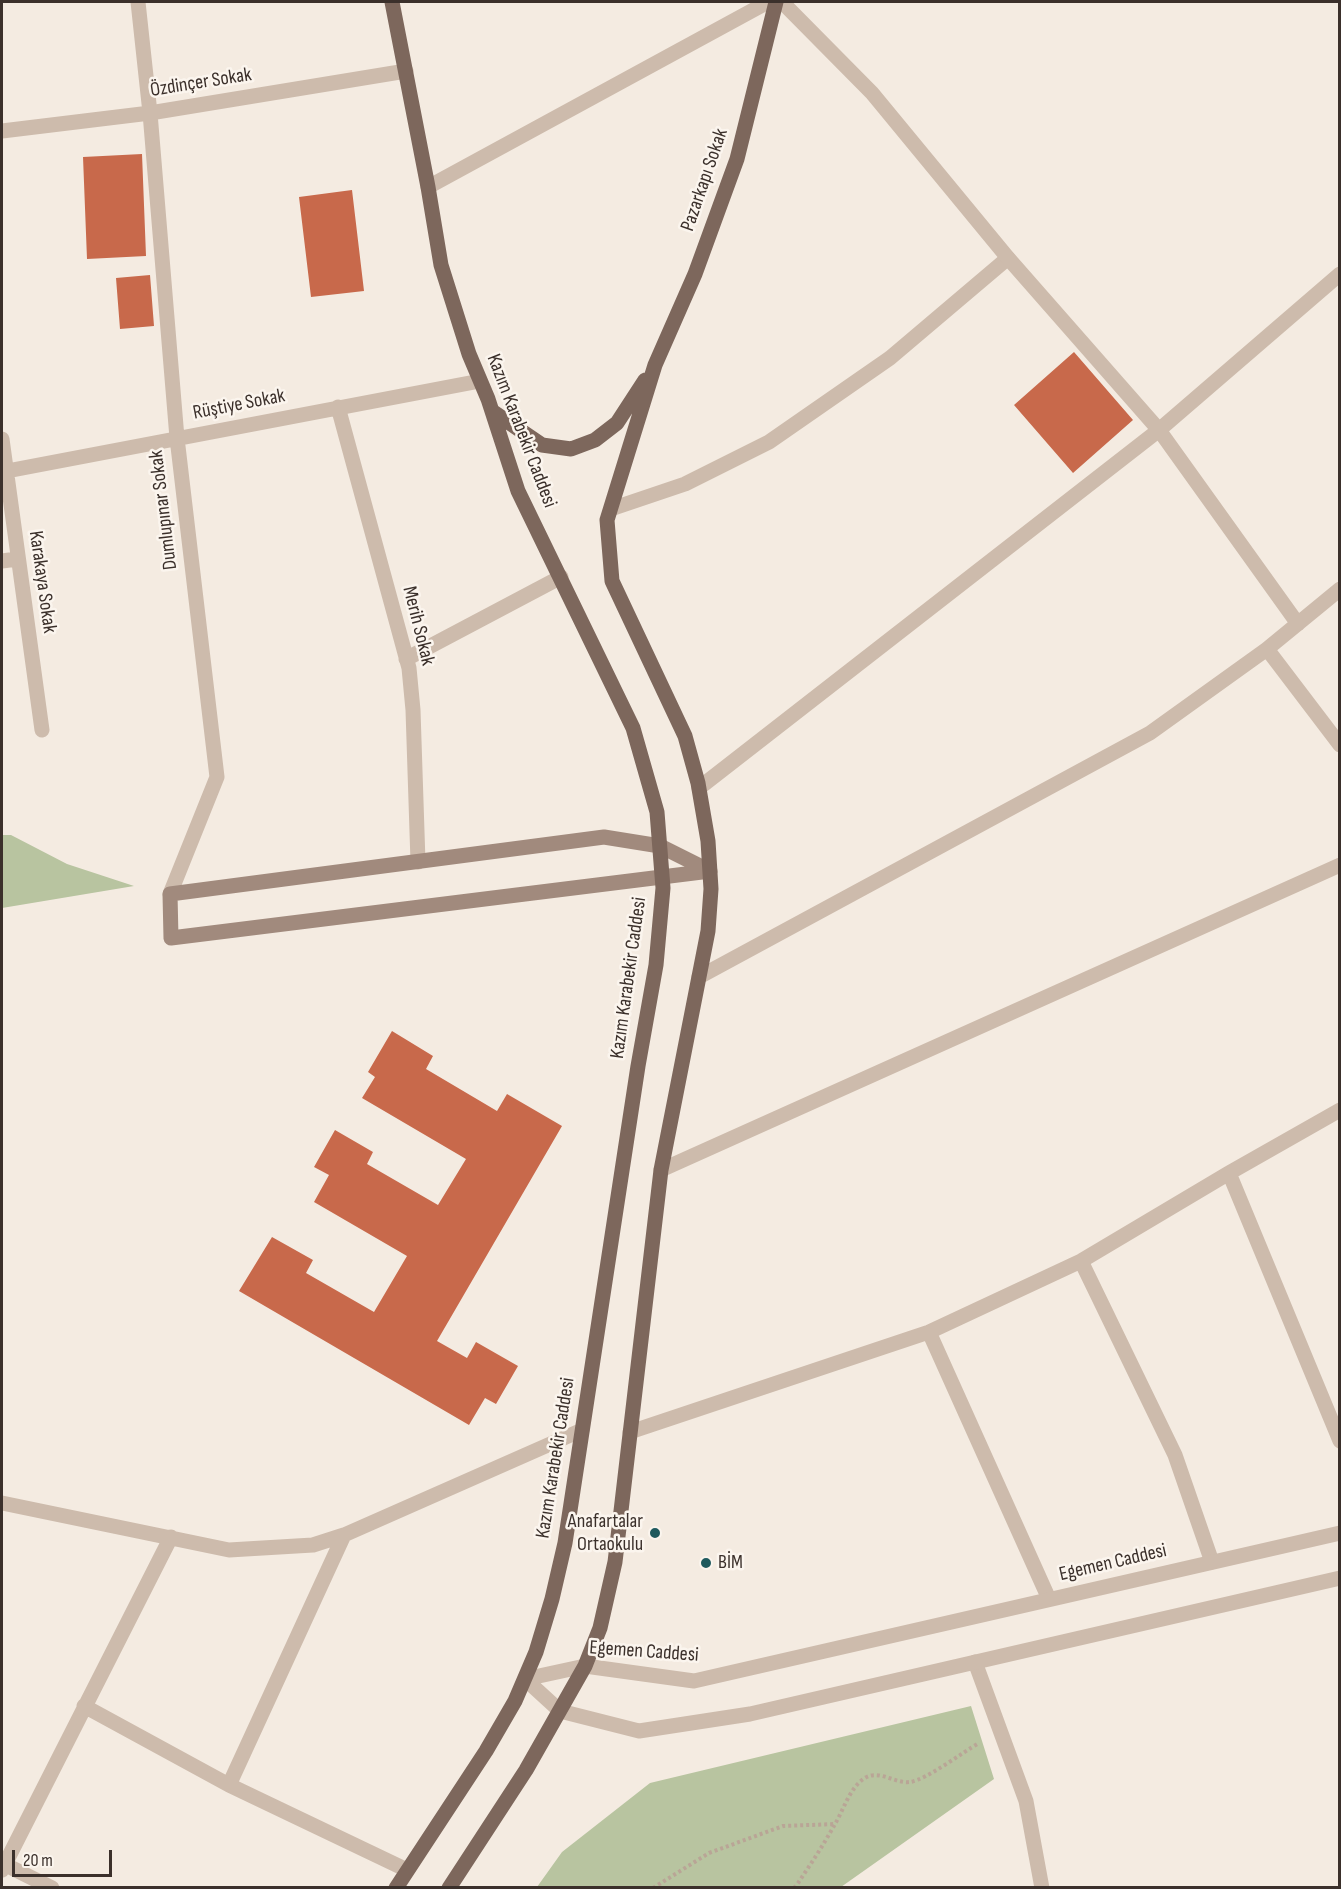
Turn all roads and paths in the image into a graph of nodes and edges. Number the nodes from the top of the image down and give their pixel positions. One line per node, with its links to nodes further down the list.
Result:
1 (138, 2): 7 (street, Dumlupınar Sokak)
2 (392, 2): 6 (main road, Kazım Karabekir Caddesi)
3 (768, 2): 9 (street)
4 (776, 2): 12 (main road, Pazarkapı Sokak)
5 (782, 2): 10 (street)
6 (406, 72): 7 (street, Özdinçer Sokak); 9 (main road, Kazım Karabekir Caddesi)
7 (150, 113): 8 (street, Özdinçer Sokak); 17 (street, Dumlupınar Sokak)
8 (2, 131)
9 (428, 187): 13 (main road, Kazım Karabekir Caddesi)
10 (1008, 258): 16 (street); 20 (street)
11 (1340, 274): 16 (street)
12 (654, 365): 15 (main road); 20 (main road)
13 (480, 381): 14 (street, Rüştiye Sokak); 15 (main road, Kazım Karabekir Caddesi)
14 (338, 407): 17 (street, Rüştiye Sokak); 27 (street, Merih Sokak)
15 (492, 411): 23 (main road, Kazım Karabekir Caddesi)
16 (1159, 430): 25 (street); 30 (street)
17 (177, 438): 19 (street, Rüştiye Sokak); 36 (street, Dumlupınar Sokak)
18 (2, 440): 19 (street, Karakaya Sokak)
19 (7, 471): 21 (street, Karakaya Sokak)
20 (611, 509): 30 (main road)
21 (17, 559): 22 (street); 28 (street, Karakaya Sokak)
22 (2, 561)
23 (561, 577): 27 (street); 31 (main road, Kazım Karabekir Caddesi)
24 (1340, 589): 25 (street)
25 (1298, 624): 26 (street)
26 (1267, 649): 29 (street); 37 (street)
27 (406, 659): 32 (street, Merih Sokak)
28 (42, 730)
29 (1340, 745)
30 (699, 788): 34 (main road)
31 (660, 846): 32 (main road); 34 (main road); 35 (main road, Kazım Karabekir Caddesi)
32 (418, 862): 36 (main road)
33 (1340, 864): 39 (street)
34 (710, 871): 35 (main road); 37 (main road)
35 (662, 877): 36 (main road); 43 (main road, Kazım Karabekir Caddesi)
36 (170, 894)
37 (699, 977): 39 (main road)
38 (1340, 1110): 40 (street)
39 (661, 1170): 44 (main road)
40 (1229, 1173): 41 (street); 45 (street)
41 (1081, 1261): 42 (street); 50 (street)
42 (929, 1332): 44 (street); 52 (street)
43 (582, 1430): 48 (street); 55 (main road, Kazım Karabekir Caddesi)
44 (630, 1432): 54 (main road)
45 (1340, 1441)
46 (4, 1509): 49 (street)
47 (1340, 1533): 50 (street, Egemen Caddesi)
48 (344, 1535): 49 (street); 59 (street)
49 (171, 1537): 56 (street)
50 (1212, 1562): 52 (street, Egemen Caddesi)
51 (1340, 1578): 53 (street)
52 (1049, 1599): 54 (street, Egemen Caddesi)
53 (975, 1662): 57 (street); 58 (street)
54 (585, 1666): 55 (street, Egemen Caddesi); 57 (main road)
55 (525, 1679): 57 (street); 62 (main road, Kazım Karabekir Caddesi)
56 (84, 1706): 59 (street); 61 (street)
57 (560, 1711): 65 (main road)
58 (1000, 1730): 60 (path); 68 (street)
59 (229, 1785): 62 (street)
60 (836, 1823): 66 (path); 67 (path)
61 (3, 1867): 63 (street)
62 (407, 1870): 64 (main road, Kazım Karabekir Caddesi)
63 (52, 1887)
64 (396, 1887)
65 (449, 1887)
66 (654, 1887)
67 (794, 1887)
68 (1042, 1887)

